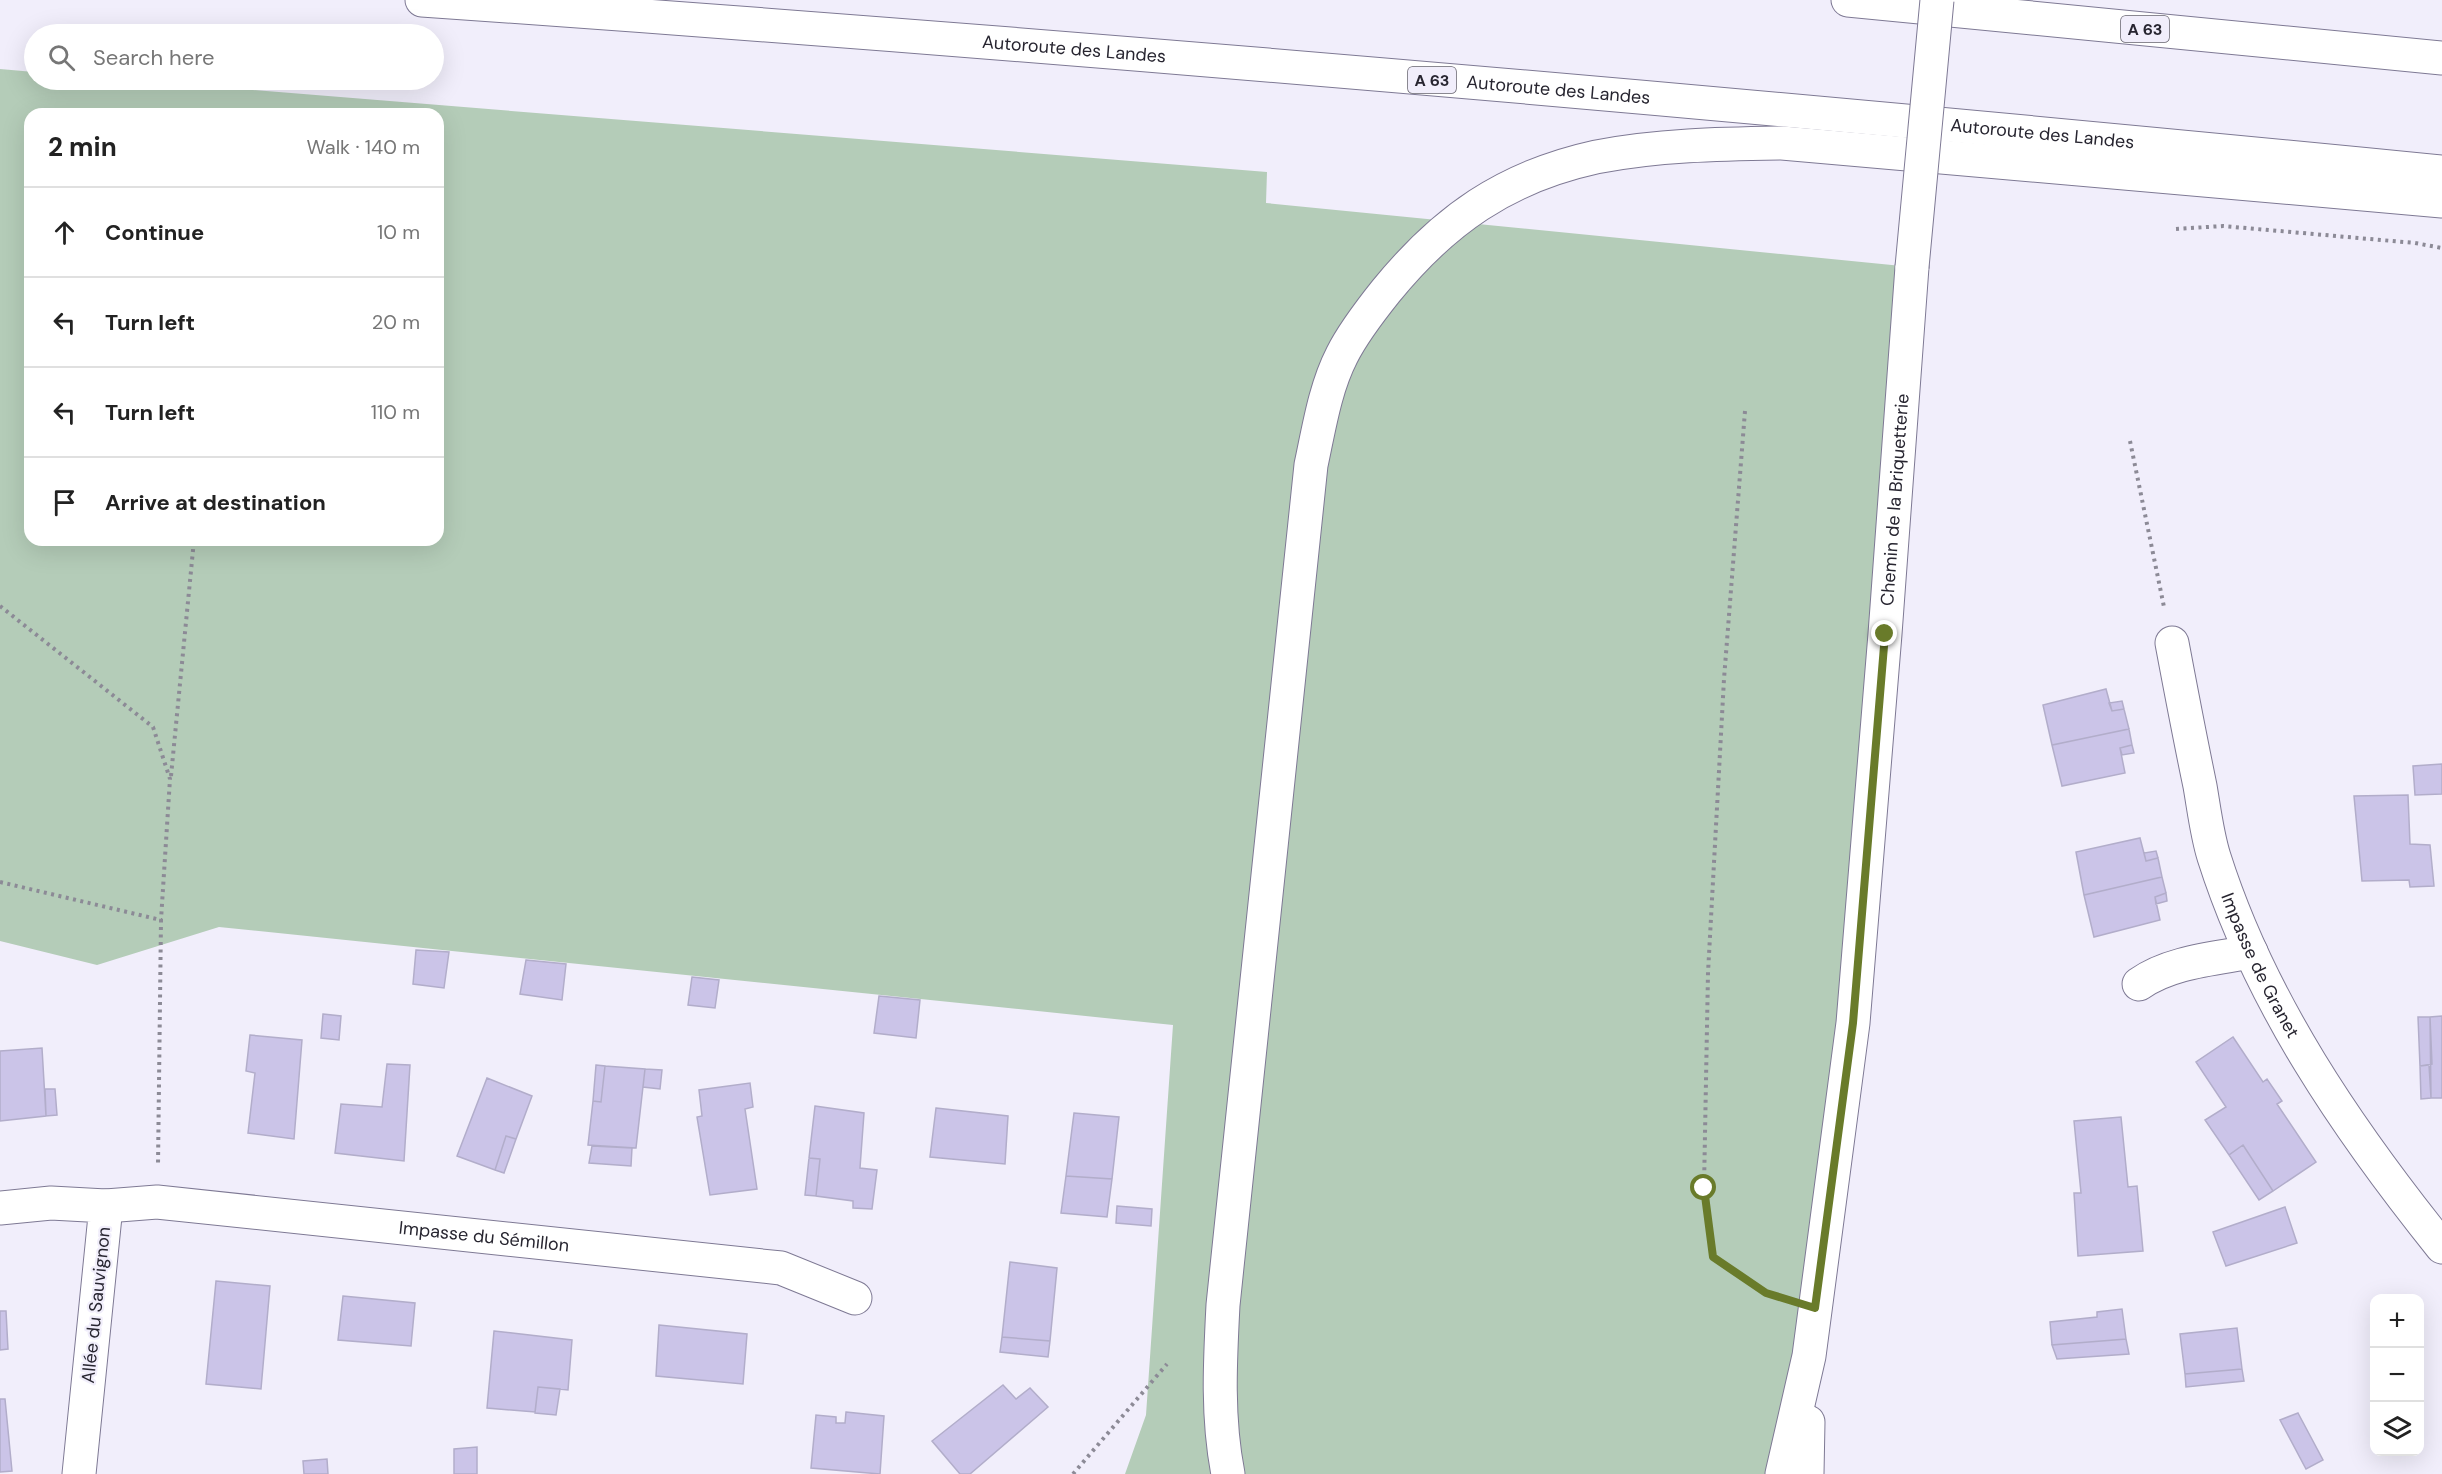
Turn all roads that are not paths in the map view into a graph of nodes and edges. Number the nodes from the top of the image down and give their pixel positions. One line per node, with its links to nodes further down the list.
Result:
1 (422, 0): 5 (main road, Autoroute des Landes / A 63)
2 (1848, 0): 4 (main road, A 63)
3 (1937, 0): 14 (main road, Chemin de la Briquetterie, bridge)
4 (2442, 58)
5 (2442, 172)
6 (2442, 201): 16 (main road)
7 (2172, 643): 8 (main road, Impasse de Granet)
8 (2250, 952): 9 (main road); 12 (main road, Impasse de Granet)
9 (2139, 984)
10 (106, 1206): 11 (main road, Allée du Sauvignon); 13 (main road, Impasse du Sémillon); 15 (main road, Allée du Sauvignon)
11 (0, 1208)
12 (2442, 1247)
13 (855, 1298)
14 (1809, 1356): 17 (main road, Chemin de la Briquetterie); 18 (main road, Chemin de la Briquetterie)
15 (79, 1474)
16 (1228, 1474)
17 (1782, 1474)
18 (1807, 1474)

